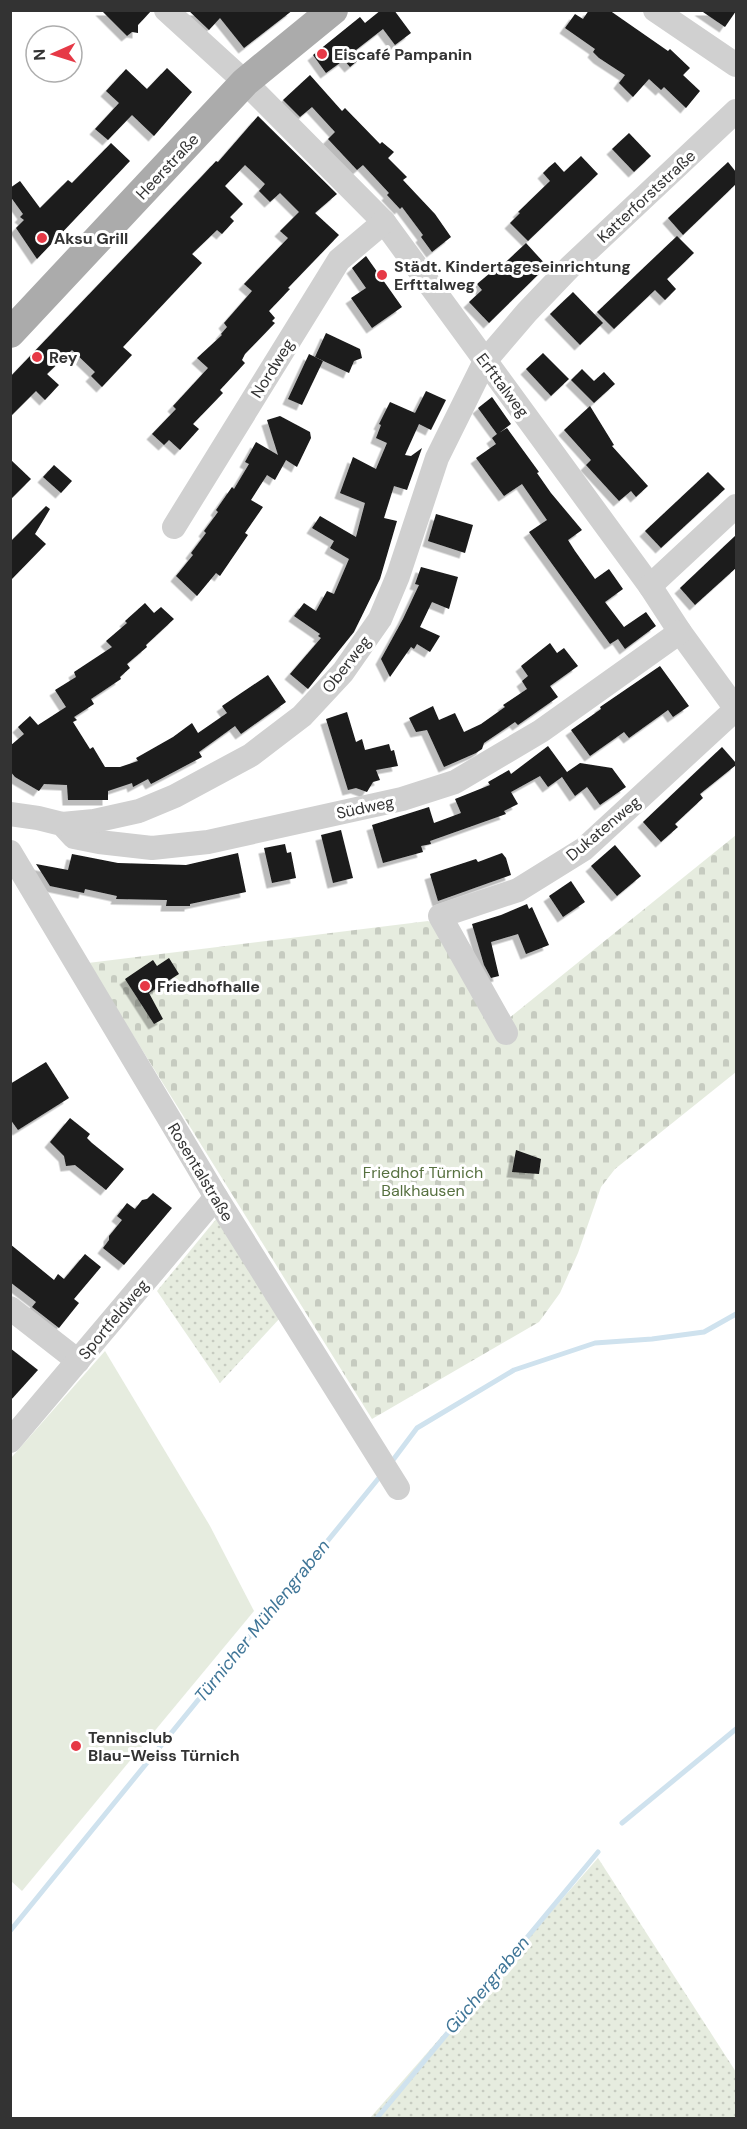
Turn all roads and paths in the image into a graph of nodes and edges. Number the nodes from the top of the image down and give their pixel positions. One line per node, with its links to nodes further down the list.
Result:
1 (166, 10): 5 (street, Erfttalweg)
2 (333, 10): 5 (main road, Heerstraße)
3 (655, 10): 4 (street)
4 (736, 65)
5 (245, 82): 7 (street, Erfttalweg); 8 (main road, Heerstraße)
6 (736, 111): 9 (street, Katterforststraße)
7 (384, 222): 9 (street, Erfttalweg); 11 (street, Nordweg)
8 (10, 333)
9 (485, 362): 12 (street, Erfttalweg); 16 (street, Oberweg)
10 (736, 506): 12 (street)
11 (174, 527)
12 (650, 586): 13 (street, Erfttalweg)
13 (680, 632): 14 (street, Erfttalweg); 16 (street, Südweg)
14 (736, 709): 18 (street, Dukatenweg)
15 (12, 814): 16 (street, Südweg)
16 (62, 824)
17 (10, 852): 19 (street, Rosentalstraße)
18 (506, 1033)
19 (216, 1197): 21 (street, Sportfeldweg); 23 (street, Rosentalstraße)
20 (10, 1308): 21 (street)
21 (78, 1361): 22 (street, Sportfeldweg)
22 (10, 1441)
23 (398, 1488)

